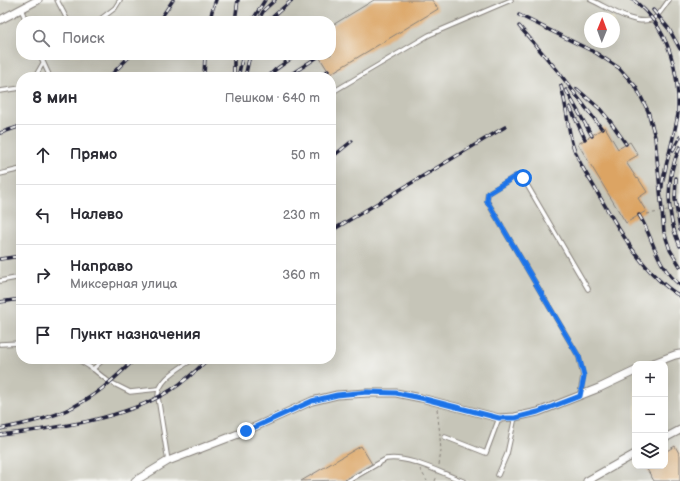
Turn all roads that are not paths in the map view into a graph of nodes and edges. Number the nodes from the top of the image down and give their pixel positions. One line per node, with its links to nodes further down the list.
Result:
1 (38, 0): 8 (street)
2 (57, 0): 10 (lane)
3 (120, 0): 11 (lane)
4 (511, 0): 18 (lane)
5 (591, 0): 7 (lane)
6 (663, 0): 7 (lane)
7 (667, 2)
8 (21, 9): 9 (lane); 12 (street)
9 (24, 16)
10 (65, 16)
11 (105, 16)
12 (0, 20)
13 (42, 60): 14 (lane)
14 (43, 63): 15 (lane); 16 (lane)
15 (38, 72)
16 (48, 72)
17 (16, 89): 19 (lane)
18 (336, 90)
19 (0, 91)
20 (16, 170): 21 (lane)
21 (0, 174)
22 (16, 278): 23 (lane)
23 (0, 280)
24 (588, 289): 35 (lane)
25 (16, 343): 26 (lane)
26 (0, 344)
27 (680, 354): 28 (street)
28 (659, 361)
29 (85, 364): 32 (lane)
30 (98, 364): 32 (lane)
31 (186, 364): 34 (lane)
32 (93, 369): 34 (lane)
33 (632, 372): 35 (street)
34 (158, 389): 42 (lane)
35 (580, 396): 37 (street)
36 (499, 418): 37 (street); 40 (lane); 42 (street)
37 (515, 418): 43 (lane)
38 (680, 430): 39 (street)
39 (668, 436)
40 (445, 437)
41 (632, 456): 47 (street)
42 (168, 461): 44 (street)
43 (498, 475)
44 (134, 481)
45 (348, 481): 46 (lane)
46 (463, 481)
47 (587, 481)

